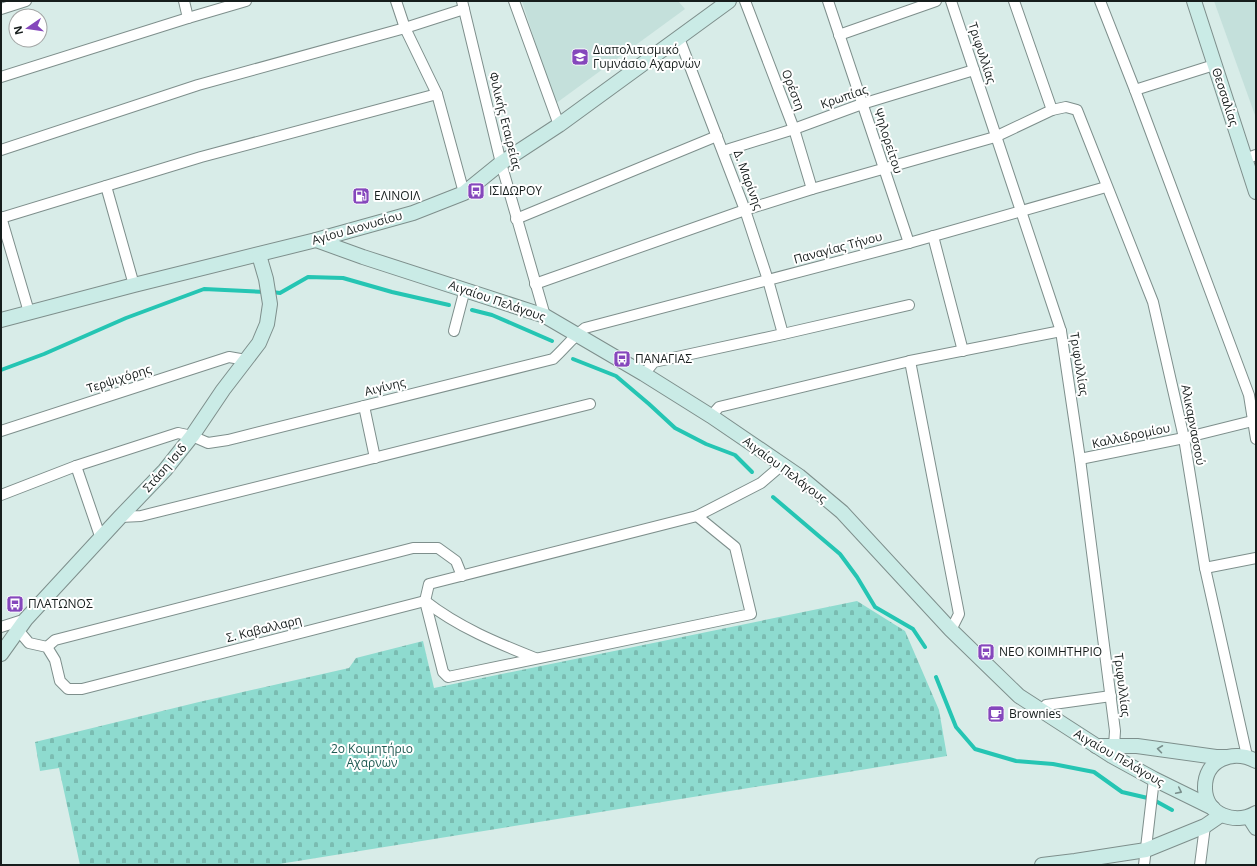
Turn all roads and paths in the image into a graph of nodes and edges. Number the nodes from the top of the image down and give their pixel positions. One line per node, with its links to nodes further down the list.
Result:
1 (26, 1): 15 (street)
2 (184, 1): 16 (street)
3 (246, 1): 16 (street)
4 (396, 1): 17 (street)
5 (514, 1): 27 (street)
6 (729, 1): 19 (street, Αγίου Διονυσίου)
7 (745, 1): 28 (street, Ορέστη)
8 (828, 1): 18 (street, Ψηλορείτου)
9 (936, 1): 18 (street)
10 (951, 1): 21 (street, Τριφυλλίας)
11 (1014, 1): 26 (street)
12 (1100, 1): 23 (street)
13 (1194, 1): 20 (street, Θεσσαλίας)
14 (463, 5): 17 (street); 34 (street, Φιλικής Εταιρείας)
15 (1, 9)
16 (188, 18): 22 (street)
17 (405, 28): 24 (street); 31 (street)
18 (839, 35): 25 (street, Ψηλορείτου)
19 (678, 38): 27 (street, Αγίου Διονυσίου); 29 (street, Δ. Μαρίνης)
20 (1214, 65): 23 (street); 33 (street, Θεσσαλίας)
21 (974, 70): 25 (street, Κρωπίας); 30 (street, Τριφυλλίας)
22 (1, 77)
23 (1135, 90): 68 (street)
24 (436, 94): 36 (street); 40 (street)
25 (862, 104): 28 (street, Κρωπίας); 35 (street, Ψηλορείτου)
26 (1052, 110): 30 (street); 37 (street, Αλικαρνασσού)
27 (559, 125): 34 (street, Αγίου Διονυσίου)
28 (794, 129): 32 (street, Κρωπίας); 38 (street, Ορέστη)
29 (717, 136): 32 (street, Δ. Μαρίνης); 44 (street)
30 (996, 137): 35 (street); 42 (street, Τριφυλλίας)
31 (1, 150)
32 (723, 151): 41 (street, Δ. Μαρίνης)
33 (1251, 157): 39 (street, Θεσσαλίας)
34 (501, 163): 40 (street, Αγίου Διονυσίου); 44 (street, Φιλικής Εταιρείας)
35 (884, 170): 38 (street); 47 (street, Ψηλορείτου)
36 (106, 186): 43 (street); 51 (street)
37 (1106, 187): 42 (street, Παναγίας Τήνου); 71 (street, Αλικαρνασσού)
38 (812, 189): 41 (street)
39 (1256, 192)
40 (464, 193): 46 (street, Αγίου Διονυσίου)
41 (745, 210): 49 (street, Δ. Μαρίνης); 50 (street)
42 (1021, 211): 45 (street, Παναγίας Τήνου); 58 (street, Τριφυλλίας)
43 (1, 217): 54 (street)
44 (516, 219): 50 (street, Φιλικής Εταιρείας)
45 (933, 236): 47 (street, Παναγίας Τήνου); 61 (street)
46 (316, 240): 48 (street, Αγίου Διονυσίου); 52 (street, Αιγαίου Πελάγους)
47 (909, 243): 49 (street, Παναγίας Τήνου)
48 (259, 255): 51 (street, Αγίου Διονυσίου); 62 (street, Στάση Ισιδ)
49 (768, 280): 59 (street, Δ. Μαρίνης); 60 (street, Παναγίας Τήνου)
50 (535, 284): 55 (street, Φιλικής Εταιρείας)
51 (134, 285): 54 (street, Αγίου Διονυσίου)
52 (465, 290): 55 (street, Αιγαίου Πελάγους); 57 (street)
53 (909, 305): 59 (street)
54 (29, 312): 56 (street, Αγίου Διονυσίου)
55 (545, 316): 60 (street, Αιγαίου Πελάγους)
56 (1, 320)
57 (454, 331)
58 (1061, 331): 61 (street); 74 (street, Τριφυλλίας)
59 (783, 334): 64 (street)
60 (576, 335): 64 (street, Αιγαίου Πελάγους); 66 (street, Αιγίνης)
61 (963, 350): 63 (street)
62 (246, 360): 69 (street, Τερψιχόρης); 70 (street, Στάση Ισιδ)
63 (910, 361): 67 (street); 87 (street)
64 (644, 374): 67 (street, Αιγαίου Πελάγους)
65 (590, 404): 73 (street)
66 (364, 406): 70 (street, Αιγίνης); 73 (street)
67 (712, 416): 75 (street, Αιγαίου Πελάγους)
68 (1255, 420): 71 (street, Καλλιδρομίου); 72 (street)
69 (1, 432)
70 (192, 436): 76 (street, Αιγίνης); 79 (street, Στάση Ισιδ)
71 (1184, 438): 74 (street, Καλλιδρομίου); 82 (street, Αλικαρνασσού)
72 (1256, 439)
73 (375, 458): 79 (street)
74 (1080, 459): 91 (street, Τριφυλλίας)
75 (782, 465): 78 (street); 87 (street, Αιγαίου Πελάγους)
76 (76, 466): 77 (street, Αιγίνης); 80 (street)
77 (1, 495)
78 (697, 516): 83 (street); 90 (street)
79 (120, 517): 80 (street, Στάση Ισιδ)
80 (101, 538): 85 (street, Στάση Ισιδ)
81 (1256, 558): 82 (street)
82 (1205, 568): 96 (street, Αλικαρνασσού)
83 (462, 576): 84 (street); 88 (street)
84 (425, 601): 88 (street, Σ. Καβαλλαρη); 90 (street); 90 (street)
85 (22, 625): 86 (street); 88 (street); 89 (street, Στάση Ισιδ)
86 (1, 627)
87 (951, 630): 92 (street, Αιγαίου Πελάγους)
88 (47, 647)
89 (1, 654)
90 (536, 658)
91 (1110, 696): 92 (street); 94 (street, Τριφυλλίας)
92 (1042, 712): 93 (street, Αιγαίου Πελάγους)
93 (1096, 746): 94 (street); 97 (street, Αιγαίου Πελάγους)
94 (1114, 746): 95 (street, one-way to 94)
95 (1226, 757): 96 (street); 98 (street)
96 (1254, 760)
97 (1154, 779): 98 (street, Αιγαίου Πελάγους, one-way to 98); 101 (street)
98 (1217, 811): 99 (street, Αιγαίου Πελάγους); 100 (street)
99 (1254, 820)
100 (1205, 826): 101 (street); 105 (street)
101 (1146, 850): 102 (street); 104 (street)
102 (1075, 863): 103 (street)
103 (1042, 865)
104 (1144, 865)
105 (1200, 865)

